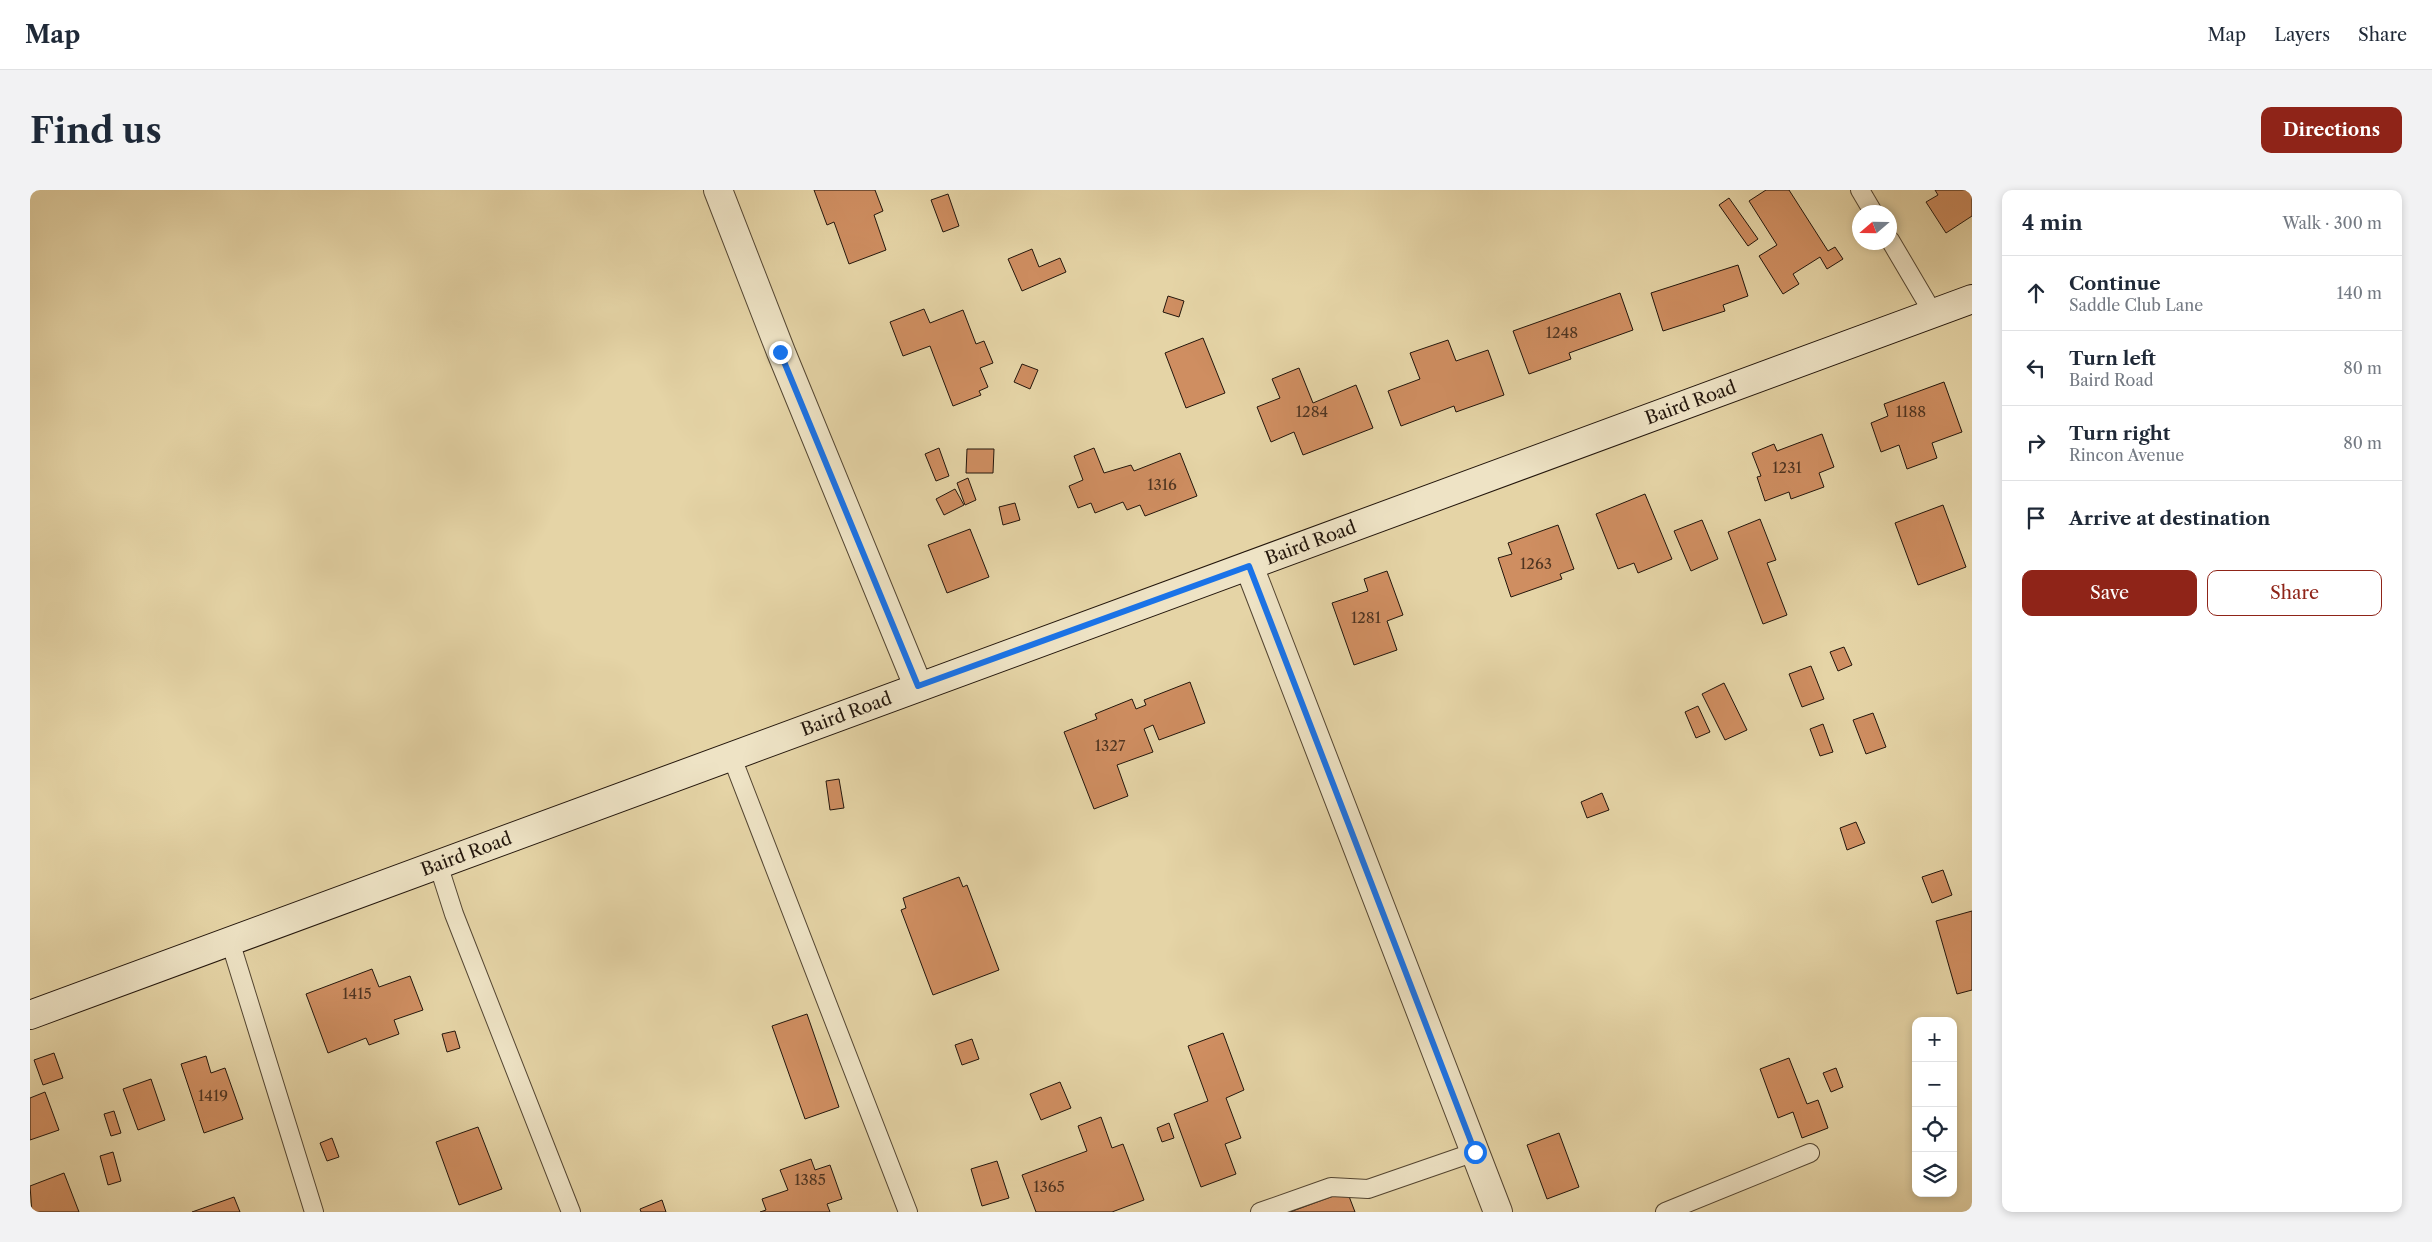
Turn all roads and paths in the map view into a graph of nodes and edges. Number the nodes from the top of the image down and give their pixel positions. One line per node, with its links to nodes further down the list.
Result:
1 (718, 190): 8 (street)
2 (1860, 190): 3 (lane)
3 (1869, 205)
4 (1896, 250): 6 (lane)
5 (1972, 299): 6 (street, Baird Road)
6 (1933, 313): 7 (street, Baird Road)
7 (1249, 566): 8 (street, Baird Road); 13 (street)
8 (918, 686): 9 (street, Baird Road)
9 (731, 755): 10 (street, Baird Road); 17 (lane)
10 (438, 864): 11 (street, Baird Road); 16 (lane)
11 (230, 941): 12 (street, Baird Road); 15 (lane)
12 (30, 1015)
13 (1475, 1152): 18 (lane); 19 (street)
14 (1810, 1153): 20 (lane)
15 (314, 1212)
16 (571, 1212)
17 (908, 1212)
18 (1260, 1212)
19 (1498, 1212)
20 (1665, 1212)

